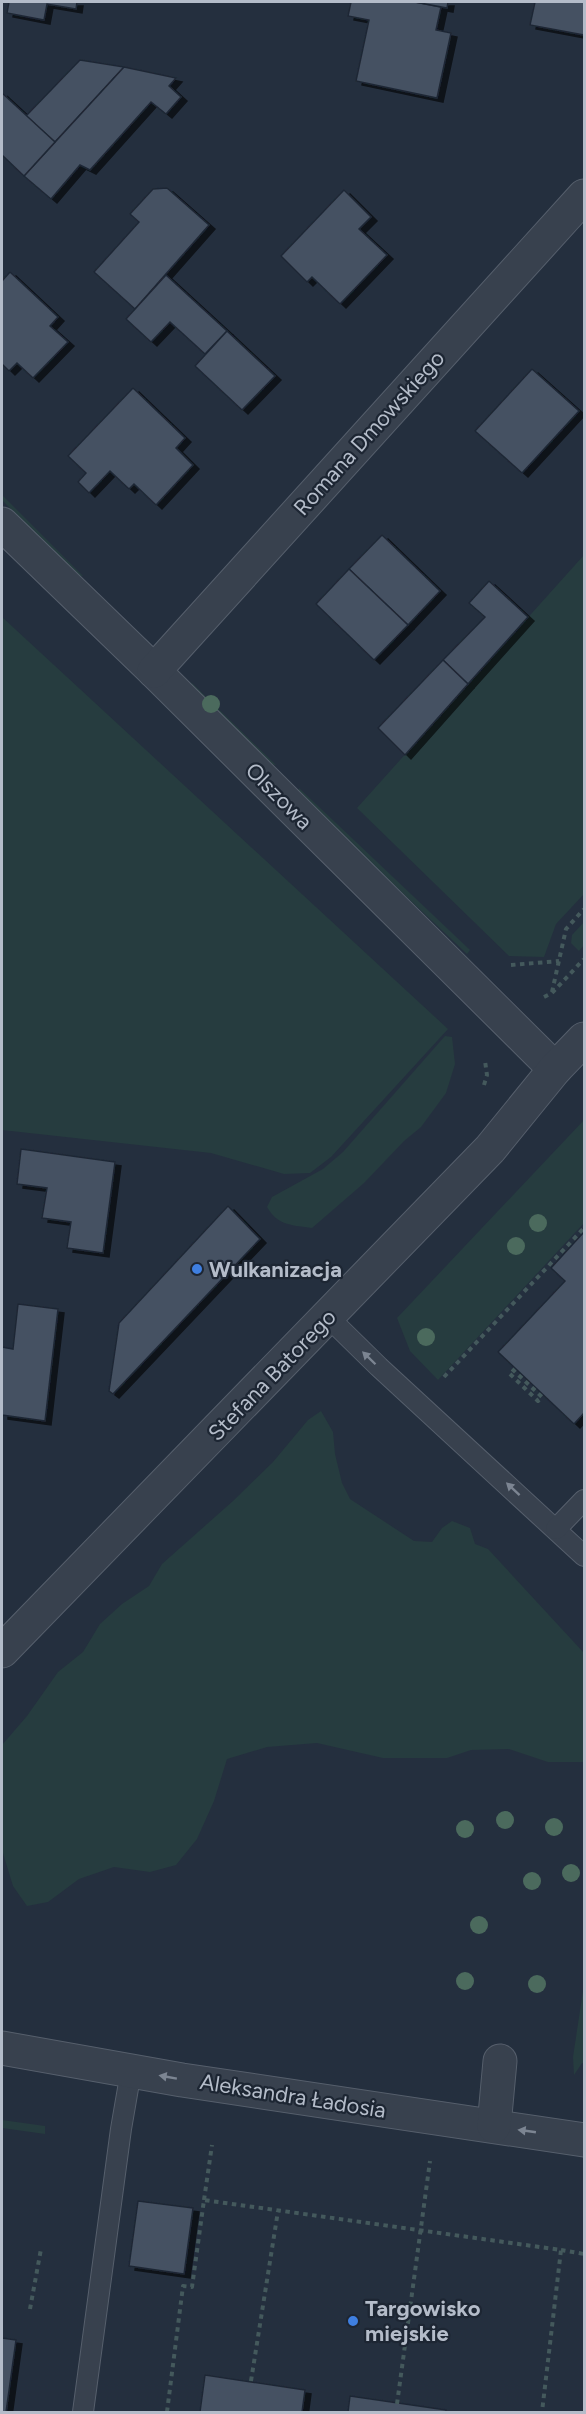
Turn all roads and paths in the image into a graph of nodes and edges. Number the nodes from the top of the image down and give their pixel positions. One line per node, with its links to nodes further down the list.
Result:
1 (585, 196): 3 (street, Romana Dmowskiego)
2 (2, 524): 3 (street, Olszowa)
3 (154, 671): 9 (street, Olszowa)
4 (585, 909): 6 (path)
5 (585, 959): 6 (path)
6 (559, 961): 7 (path)
7 (508, 965)
8 (585, 1039): 9 (street, Stefana Batorego)
9 (555, 1069): 11 (street, Stefana Batorego)
10 (585, 1228): 14 (path)
11 (328, 1317): 16 (lane, one-way to 11); 18 (street, Stefana Batorego)
12 (514, 1367): 13 (path)
13 (510, 1374)
14 (437, 1384)
15 (585, 1500): 16 (lane)
16 (556, 1529): 17 (lane)
17 (585, 1556)
18 (2, 1652)
19 (2, 2048): 21 (street, Aleksandra Ładosia)
20 (500, 2061): 22 (street)
21 (131, 2071): 22 (street, Aleksandra Ładosia, one-way to 21); 35 (lane)
22 (494, 2126): 23 (street, Aleksandra Ładosia, one-way to 22)
23 (585, 2140)
24 (212, 2145): 26 (path)
25 (428, 2177): 28 (path)
26 (204, 2200): 27 (path); 36 (path)
27 (278, 2211): 28 (path); 33 (path)
28 (419, 2231): 30 (path); 34 (path)
29 (41, 2249): 32 (path)
30 (561, 2250): 31 (path); 37 (path)
31 (585, 2254)
32 (30, 2309)
33 (250, 2381)
34 (397, 2404)
35 (83, 2412)
36 (167, 2412)
37 (542, 2412)

